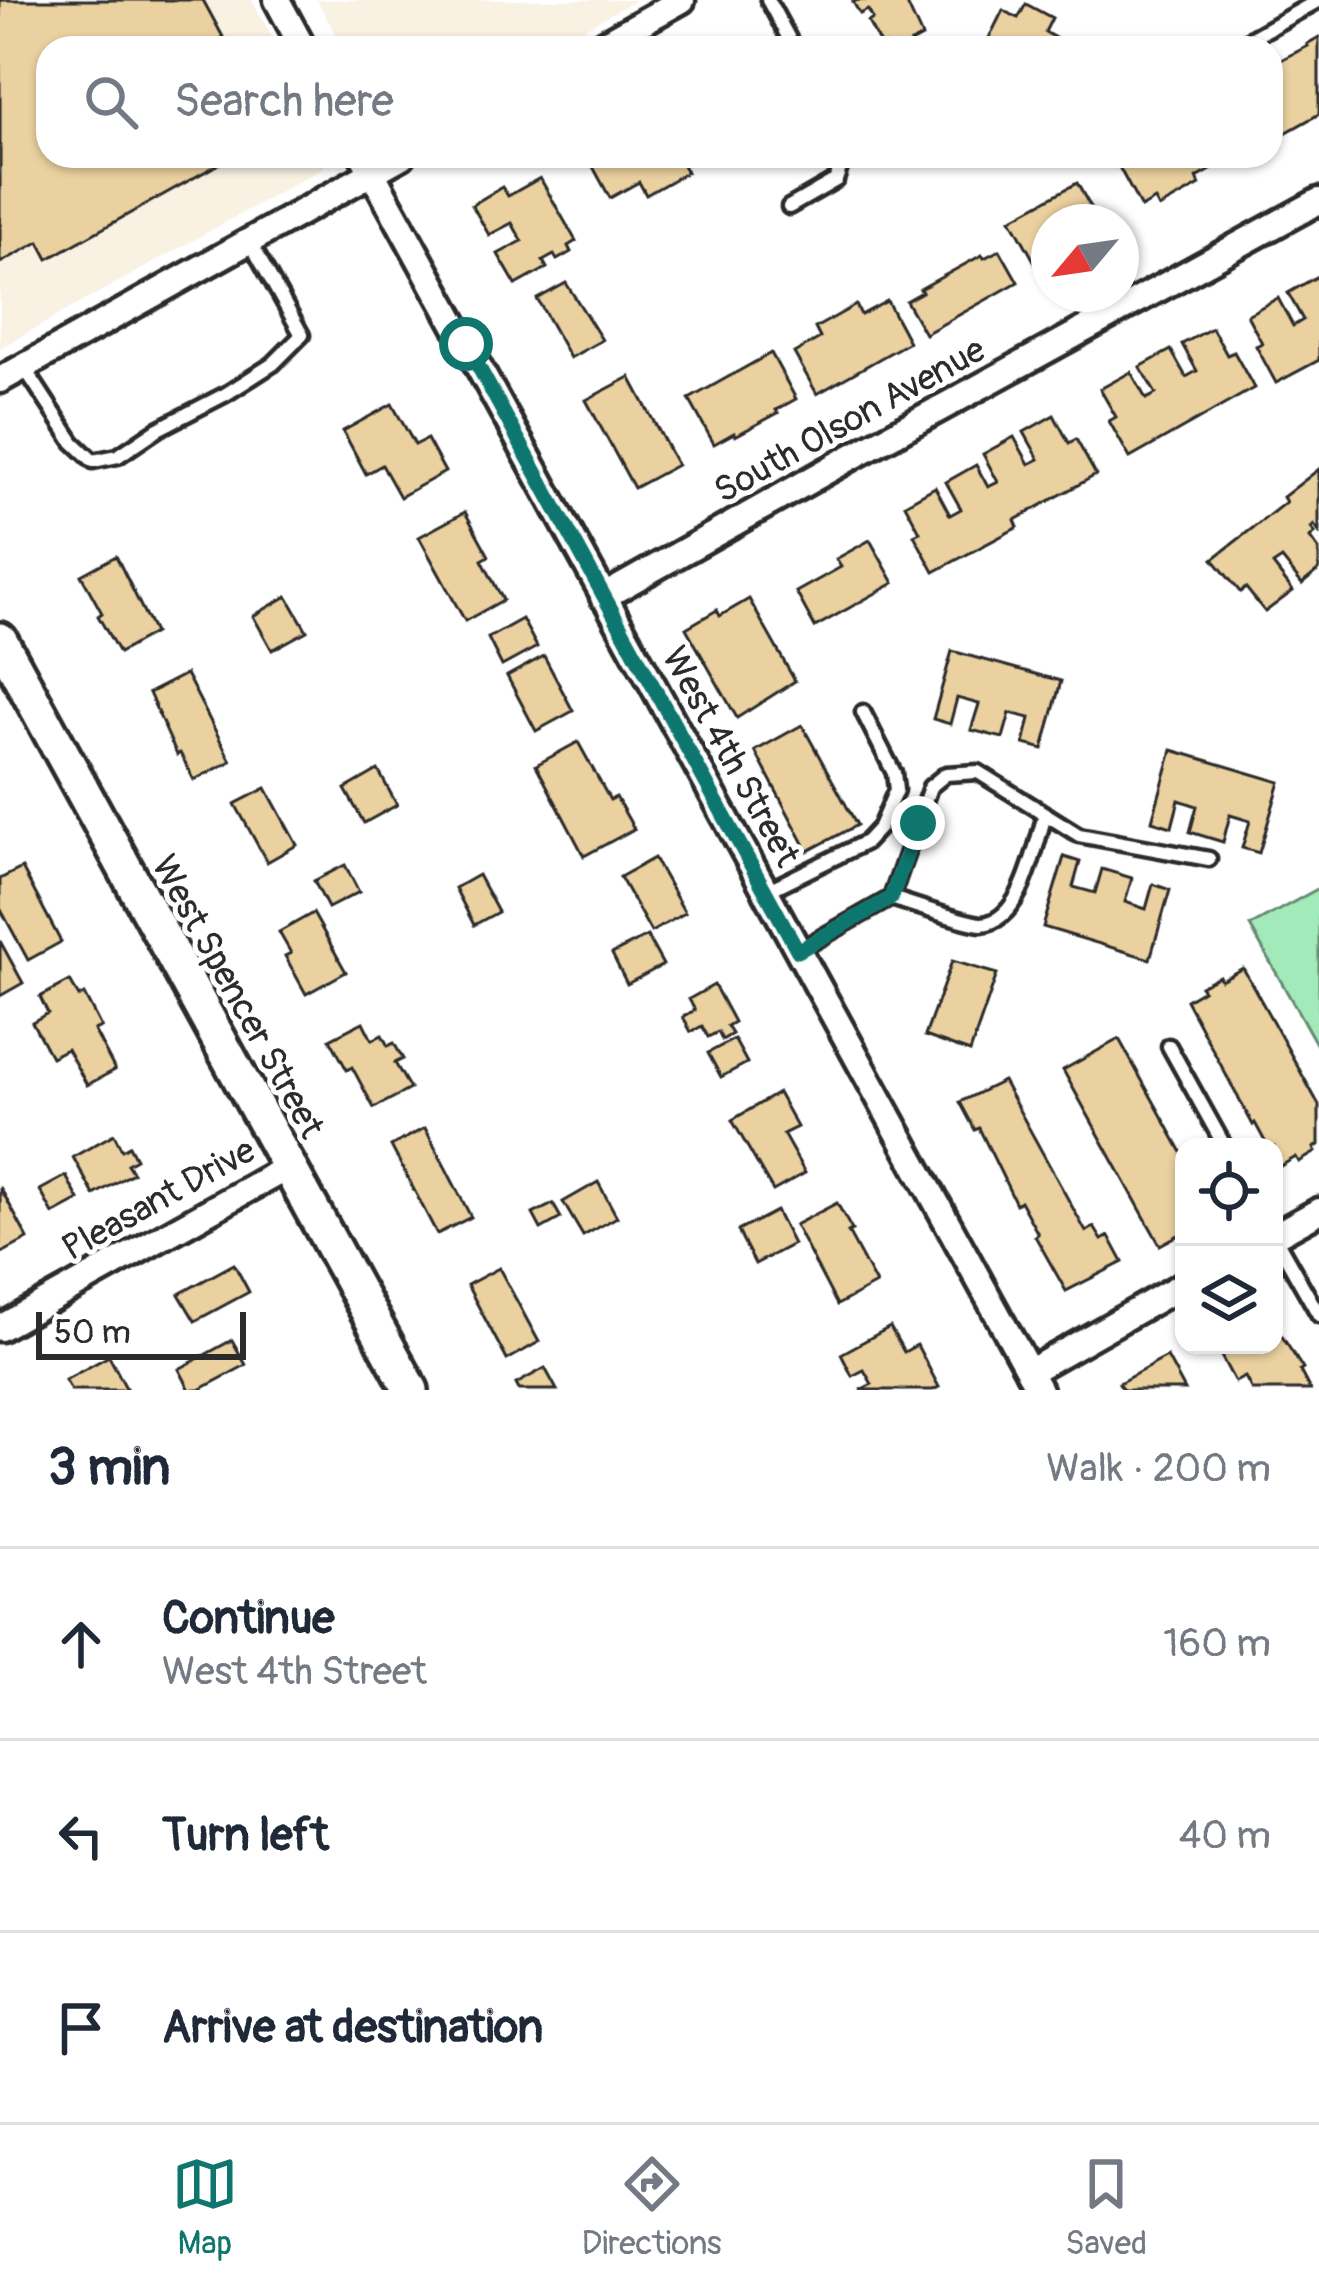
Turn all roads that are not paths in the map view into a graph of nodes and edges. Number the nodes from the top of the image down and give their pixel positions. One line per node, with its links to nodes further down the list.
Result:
1 (277, 0): 5 (street)
2 (682, 0): 6 (street)
3 (768, 0): 7 (lane)
4 (1319, 0): 8 (lane)
5 (296, 36)
6 (618, 36)
7 (788, 36)
8 (1255, 36)
9 (362, 168): 14 (street)
10 (370, 168): 17 (street, West 4th Street)
11 (840, 168): 13 (lane)
12 (1319, 201): 17 (street, South Olson Avenue)
13 (789, 207)
14 (249, 241): 15 (street); 15 (lane)
15 (24, 367): 16 (street)
16 (0, 380)
17 (603, 597): 22 (street, West 4th Street)
18 (0, 640): 27 (street, West Spencer Street)
19 (863, 712): 22 (lane)
20 (1045, 815): 21 (lane); 23 (lane); 23 (lane)
21 (1210, 860)
22 (766, 892): 24 (street, West 4th Street)
23 (891, 898): 24 (lane)
24 (798, 951): 34 (street, West 4th Street)
25 (1169, 1046): 26 (lane)
26 (1220, 1138)
27 (288, 1167): 33 (street, Pleasant Drive); 35 (street, West Spencer Street)
28 (1319, 1211): 29 (street)
29 (1283, 1231)
30 (1280, 1246): 32 (lane)
31 (1175, 1290): 34 (street)
32 (1319, 1315)
33 (0, 1328)
34 (1034, 1381)
35 (411, 1390)

